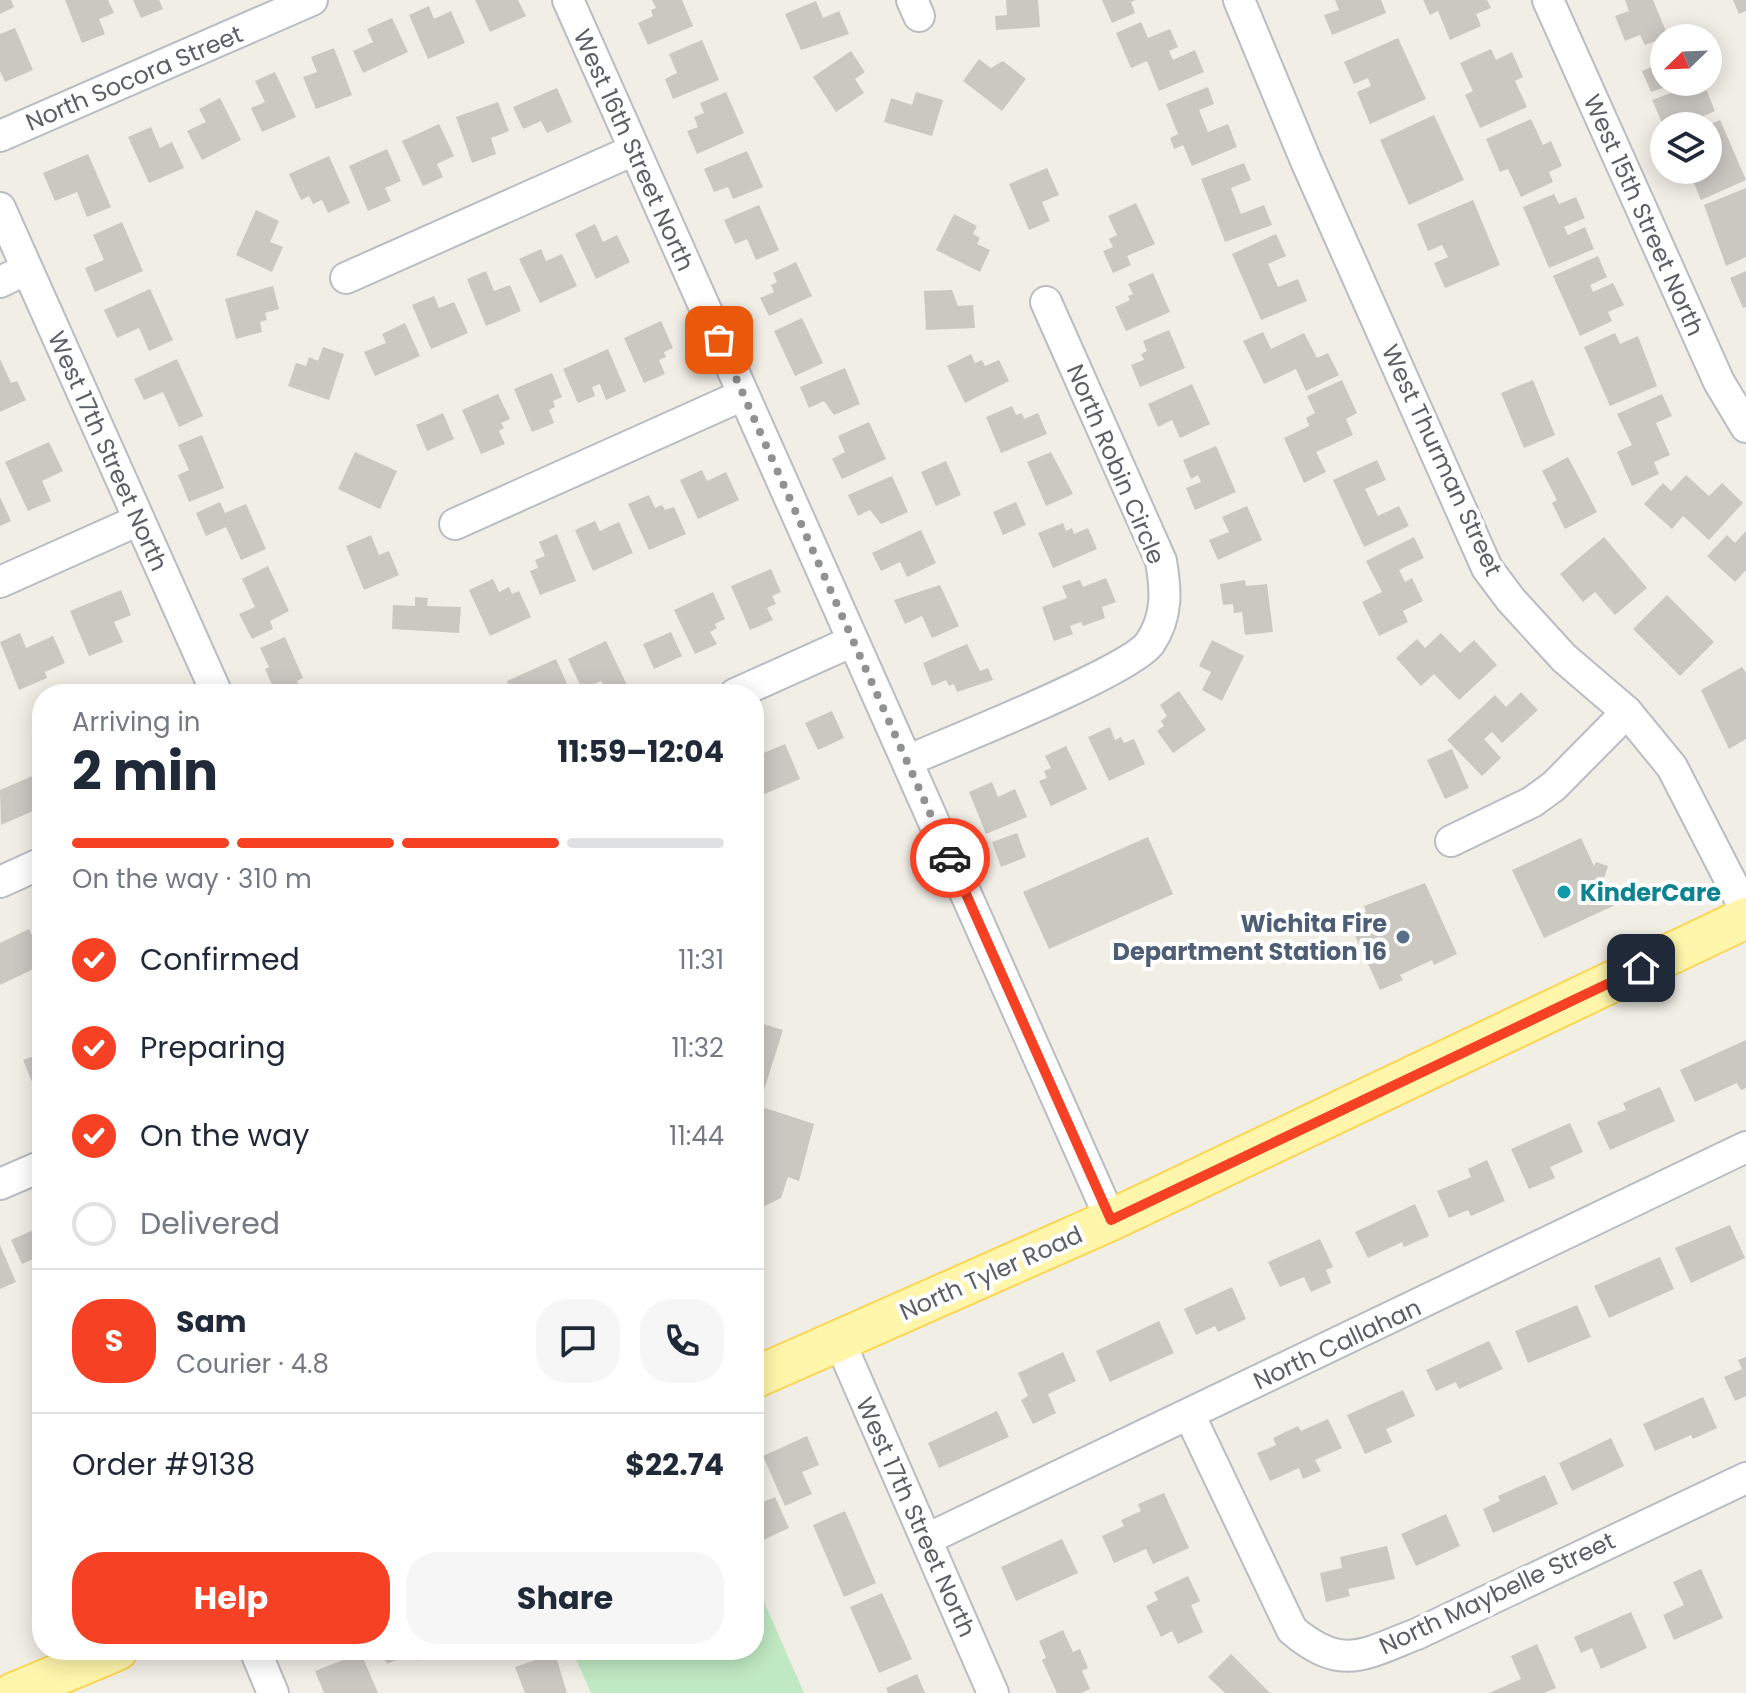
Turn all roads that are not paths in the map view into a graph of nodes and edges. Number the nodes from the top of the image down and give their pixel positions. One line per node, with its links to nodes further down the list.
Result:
1 (312, 0): 5 (street, North Socora Street)
2 (568, 0): 6 (street, West 16th Street North)
3 (1239, 0): 19 (street, West Thurman Street)
4 (1548, 0): 12 (street, West 15th Street North)
5 (0, 136)
6 (634, 150): 9 (street); 11 (street, West 16th Street North)
7 (0, 208): 8 (street, West 17th Street North)
8 (14, 276): 13 (street, West 17th Street North)
9 (346, 278)
10 (1046, 302): 20 (street, North Robin Circle)
11 (743, 395): 14 (street); 16 (street, West 16th Street North)
12 (1746, 427)
13 (139, 520): 15 (street); 17 (street, West 17th Street North)
14 (455, 524)
15 (0, 582)
16 (853, 641): 18 (street); 20 (street, West 16th Street North)
17 (213, 684)
18 (757, 684)
19 (1627, 712): 21 (street); 24 (street, West Thurman Street)
20 (907, 761): 29 (street, West 16th Street North)
21 (1451, 841)
22 (32, 868): 23 (street)
23 (0, 882)
24 (1746, 911)
25 (1746, 918): 29 (main road, North Tyler Road)
26 (1746, 1147): 32 (street, North Callahan)
27 (32, 1170): 28 (street)
28 (0, 1184)
29 (1111, 1220): 30 (main road, North Tyler Road)
30 (839, 1340): 31 (main road, North Tyler Road); 34 (street, West 17th Street North)
31 (764, 1374)
32 (1189, 1414): 33 (street, North Maybelle Street); 34 (street, North Callahan)
33 (1746, 1478)
34 (927, 1539): 39 (street, West 17th Street North)
35 (93, 1660): 37 (main road)
36 (259, 1660): 38 (street)
37 (14, 1693)
38 (273, 1693)
39 (993, 1693)

